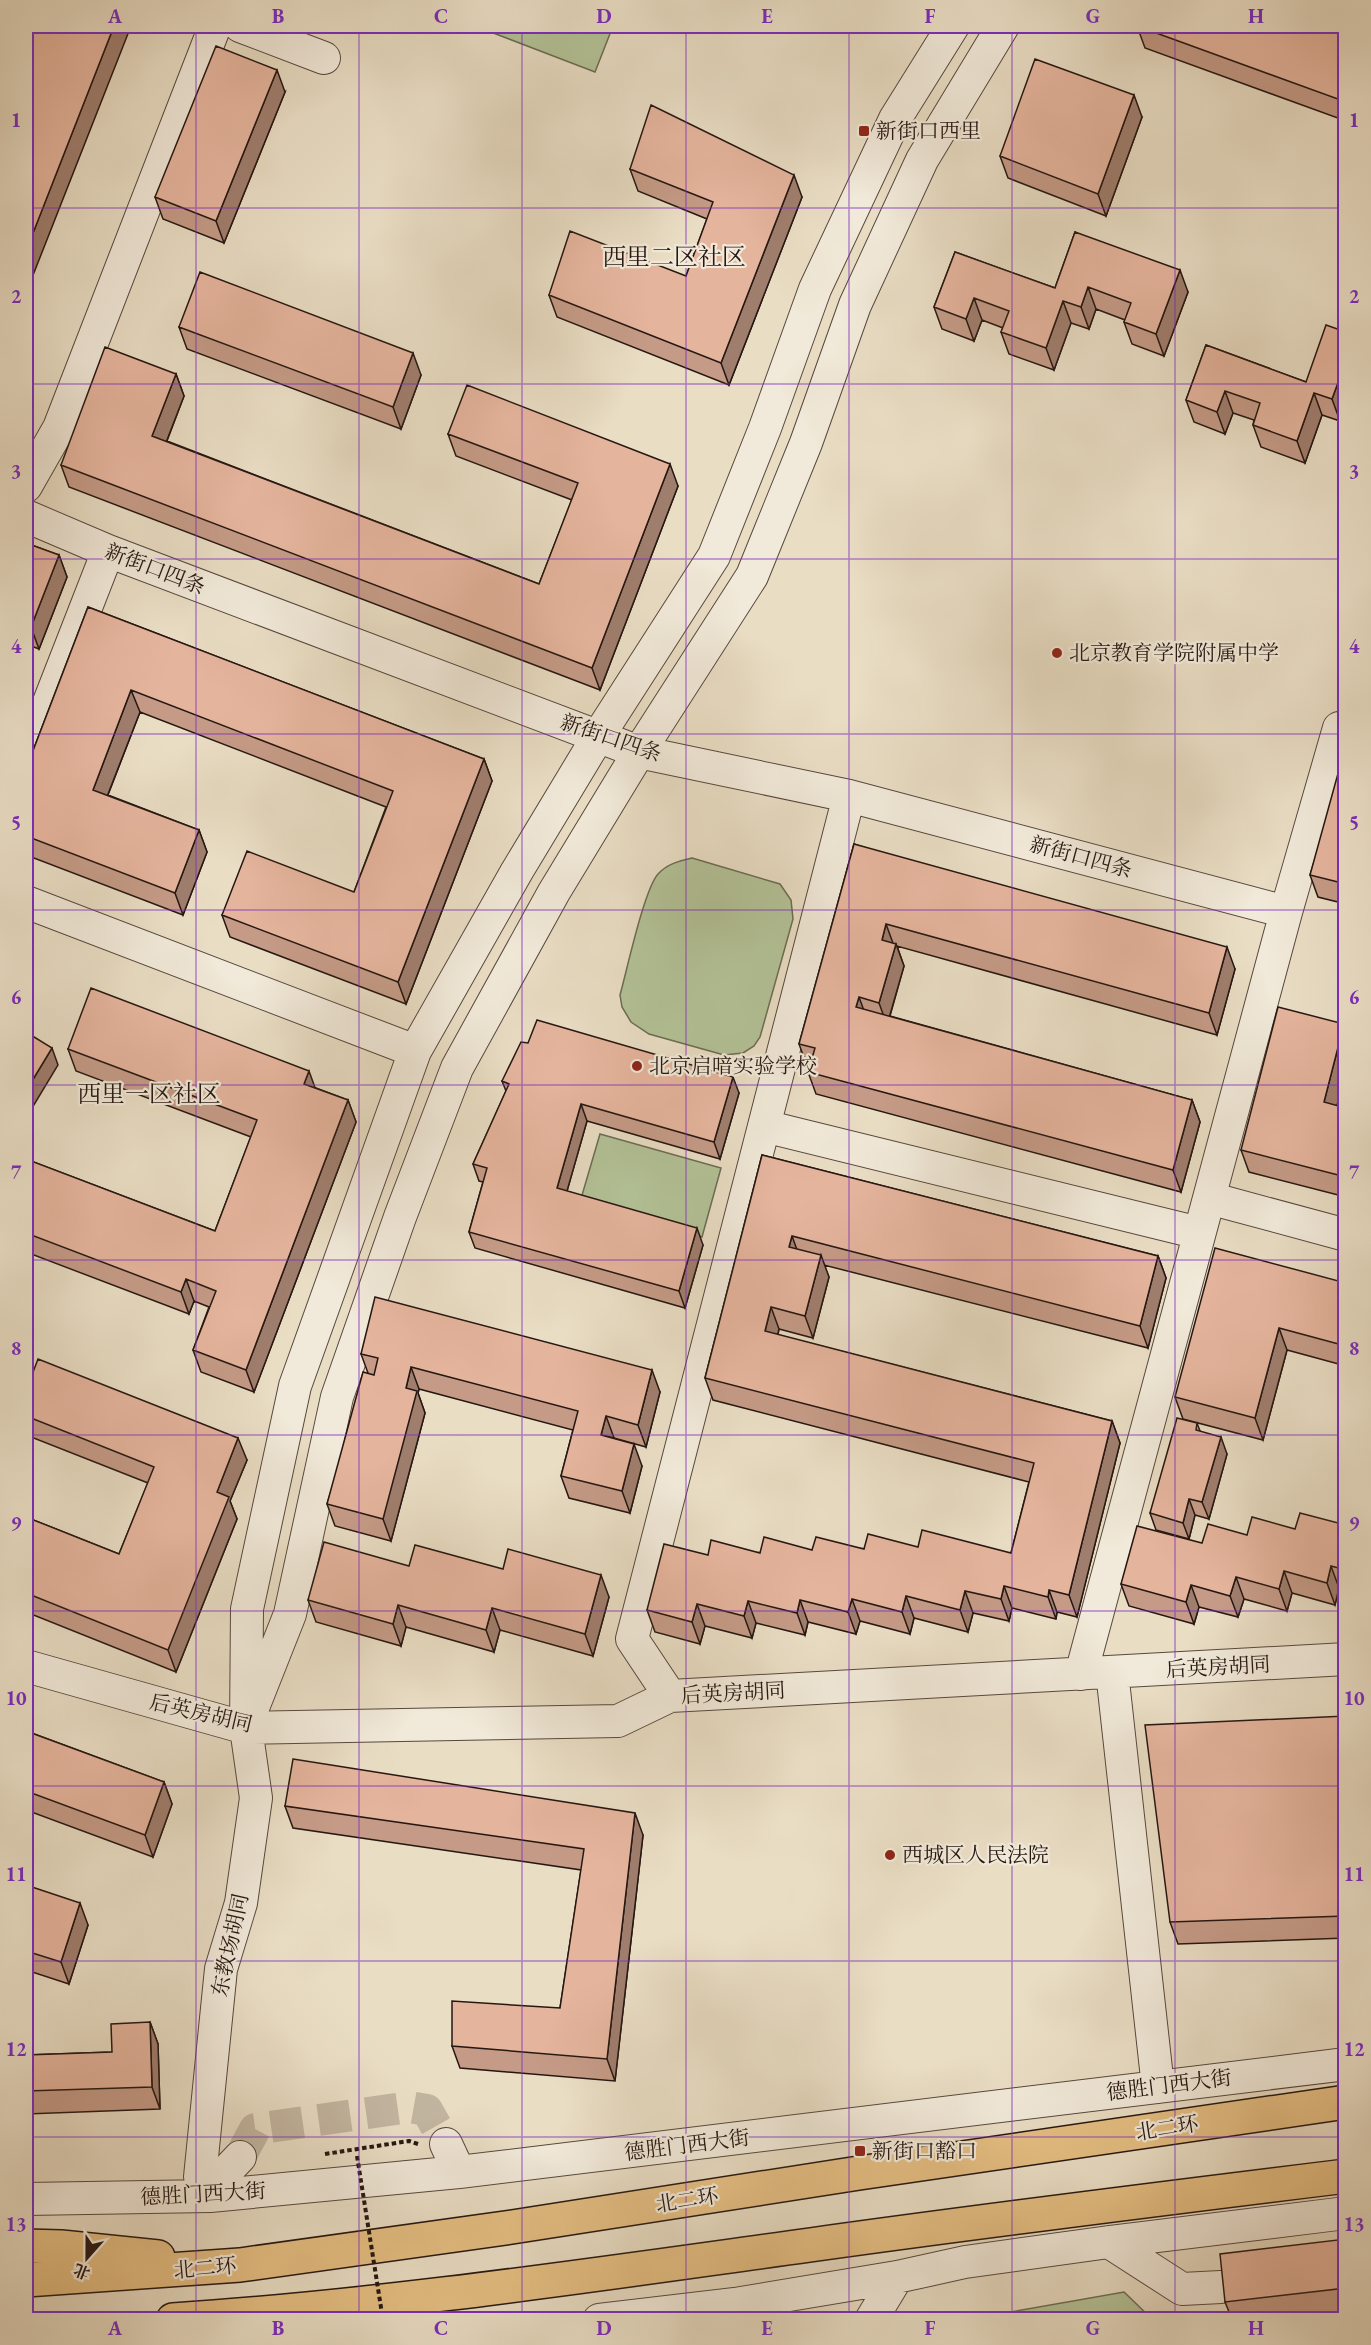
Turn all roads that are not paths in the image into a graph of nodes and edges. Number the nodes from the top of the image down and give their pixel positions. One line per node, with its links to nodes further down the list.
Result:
1 (215, 26): 6 (street)
2 (240, 26): 5 (street)
3 (953, 26): 10 (street, 东教场胡同)
4 (1003, 26): 11 (street)
5 (324, 58)
6 (26, 486)
7 (26, 516): 8 (street, 新街口四条)
8 (108, 551): 10 (street, 新街口四条); 12 (street)
9 (1346, 730): 15 (street)
10 (599, 735): 11 (street, 新街口四条); 16 (street, 东教场胡同)
11 (639, 752): 13 (street, 新街口四条); 26 (street)
12 (26, 761)
13 (849, 796): 15 (street, 新街口四条); 17 (street)
14 (26, 902): 16 (street)
15 (1286, 912): 18 (street)
16 (415, 1051): 26 (street, 东教场胡同)
17 (764, 1126): 19 (street); 25 (street)
18 (1209, 1198): 19 (street); 20 (street)
19 (1199, 1233): 24 (street)
20 (1346, 1235)
21 (1346, 1659): 23 (street, 后英房胡同)
22 (26, 1666): 26 (street, 后英房胡同)
23 (1112, 1672): 24 (street, 后英房胡同); 28 (street)
24 (1081, 1674): 25 (street, 后英房胡同)
25 (670, 1696): 26 (street, 后英房胡同)
26 (246, 1728): 34 (street, 东教场胡同)
27 (1346, 2064): 28 (street, 德胜门西大街)
28 (1158, 2087): 32 (street, 德胜门西大街)
29 (1343, 2101): 39 (highway, 北二环)
30 (446, 2144): 32 (street)
31 (240, 2157): 34 (street)
32 (459, 2172): 34 (street, 德胜门西大街)
33 (1346, 2176): 44 (highway)
34 (210, 2196): 35 (street, 德胜门西大街)
35 (26, 2199)
36 (1346, 2212): 37 (street)
37 (1109, 2242): 40 (street); 42 (street)
38 (26, 2246): 39 (highway)
39 (240, 2265): 41 (highway, 北二环)
40 (897, 2277): 43 (street); 46 (street)
41 (26, 2280)
42 (1221, 2287)
43 (648, 2317): 45 (street)
44 (173, 2319)
45 (599, 2319)
46 (871, 2319)

